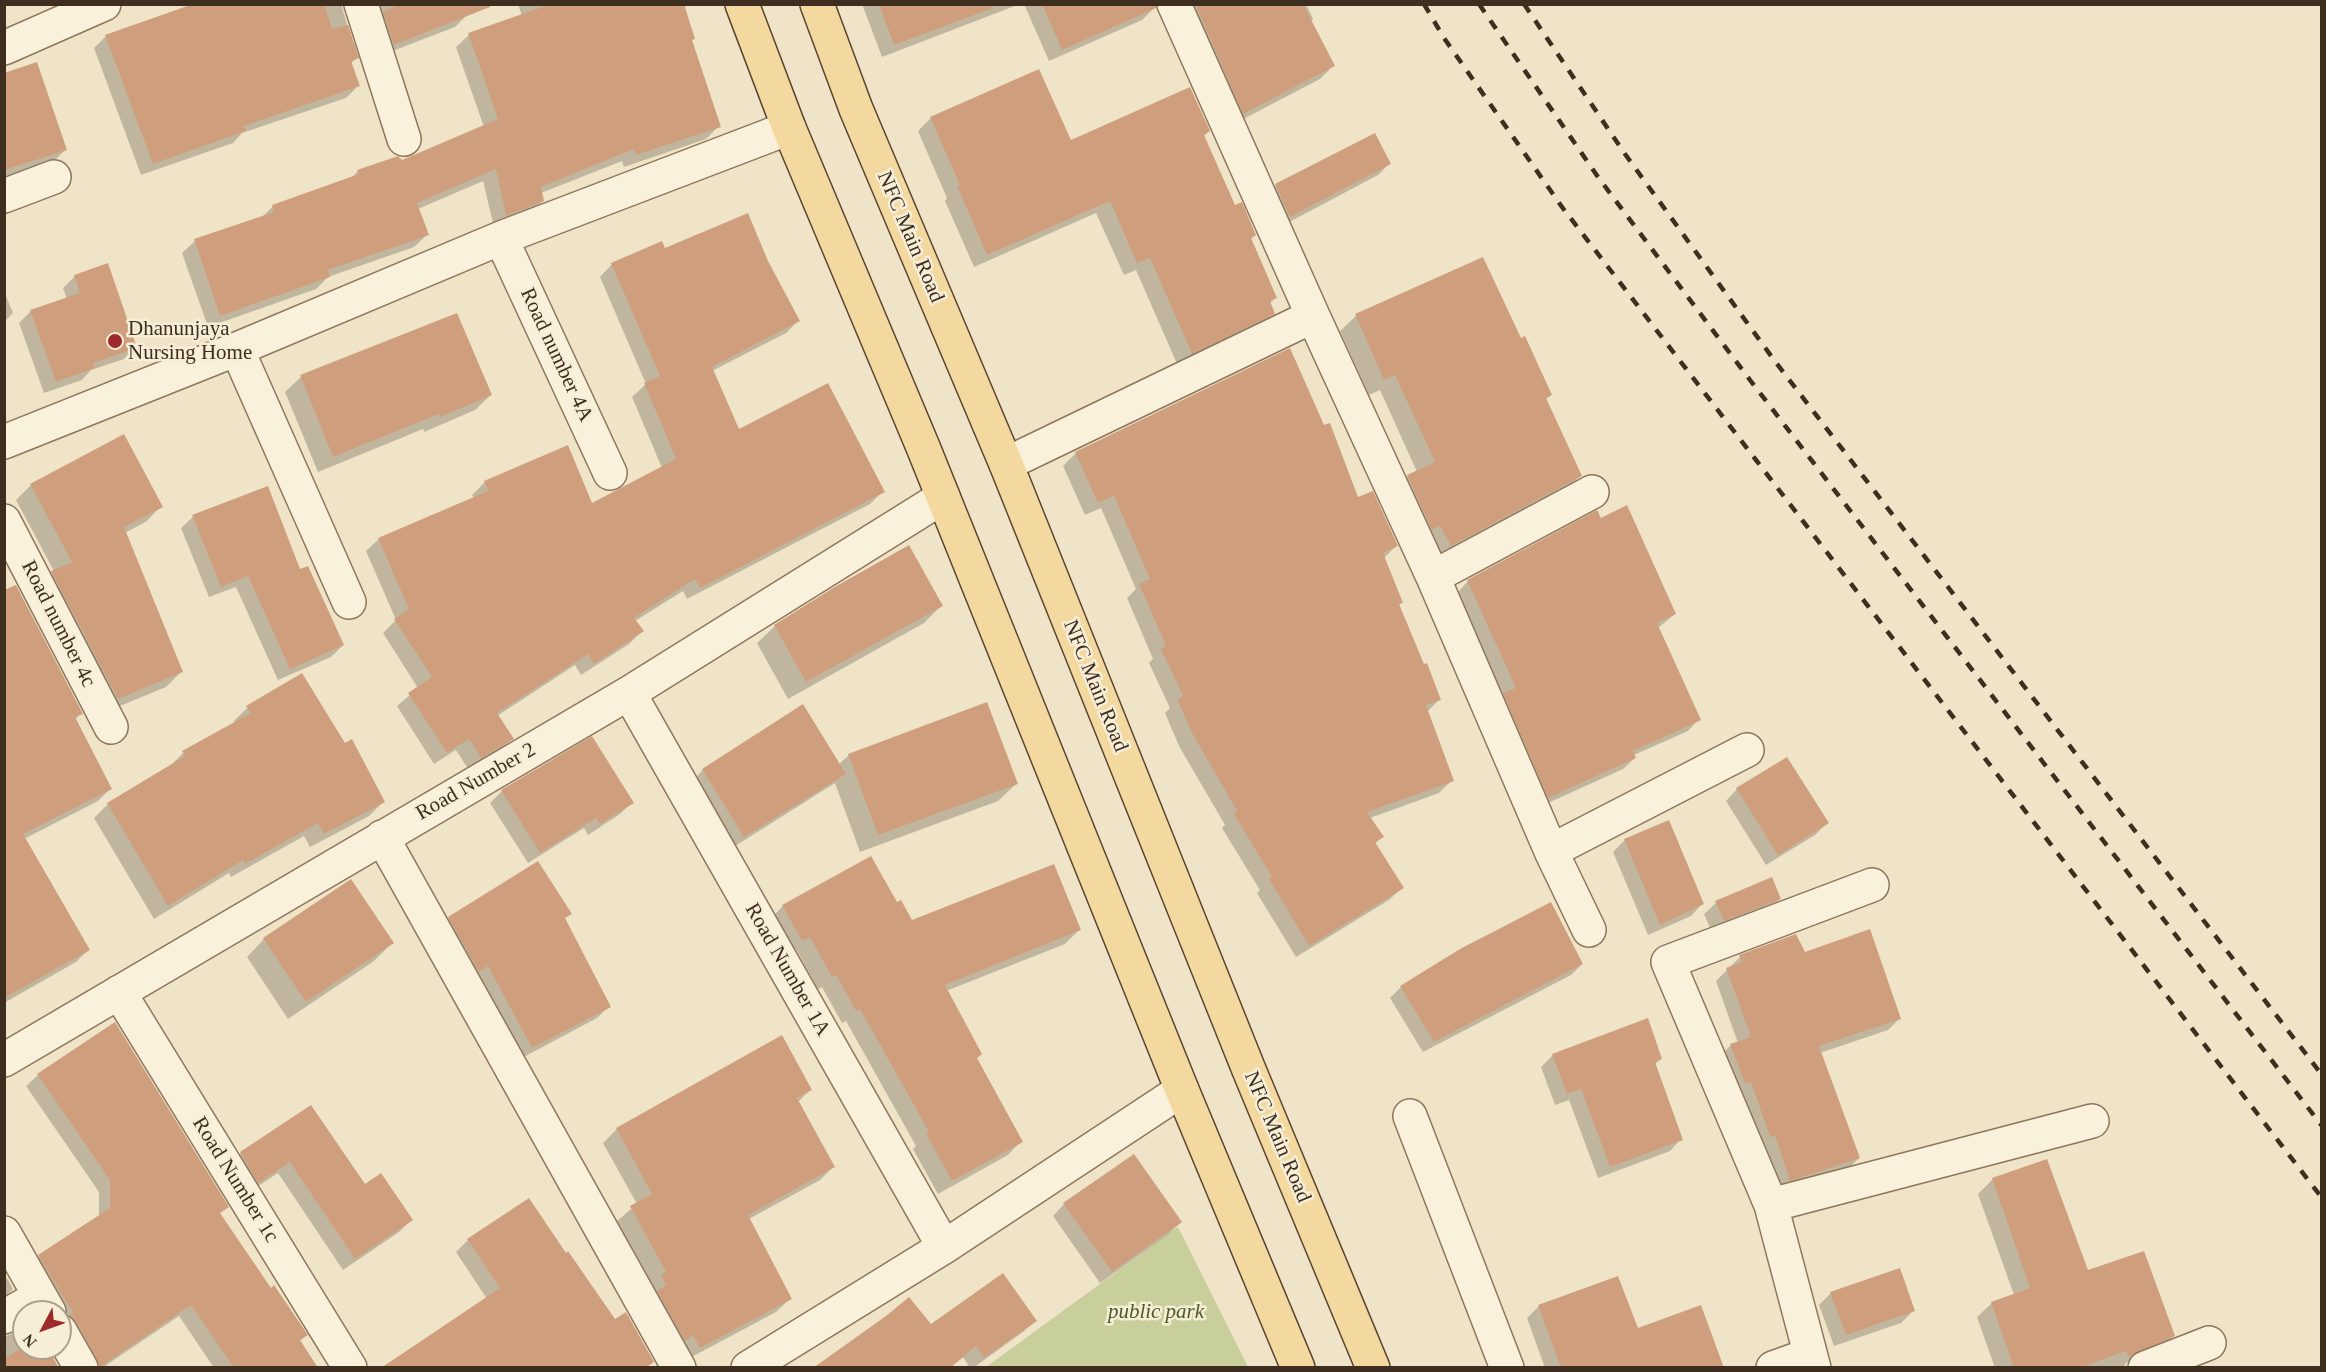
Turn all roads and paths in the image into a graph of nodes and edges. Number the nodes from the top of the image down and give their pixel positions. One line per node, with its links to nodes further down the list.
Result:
1 (104, 4): 6 (street)
2 (361, 4): 8 (street)
3 (742, 4): 7 (main road)
4 (817, 4): 15 (main road, NFC Main Road)
5 (1174, 4): 12 (street)
6 (4, 48)
7 (789, 128): 11 (street); 18 (main road)
8 (404, 139)
9 (54, 177): 10 (street)
10 (4, 196)
11 (501, 238): 13 (street); 16 (street, Road number 4A)
12 (1312, 316): 15 (street); 20 (street)
13 (237, 349): 14 (street); 21 (street)
14 (4, 442)
15 (1006, 464): 46 (main road, NFC Main Road)
16 (610, 473)
17 (1593, 492): 20 (street)
18 (943, 497): 22 (street, Road Number 2); 31 (main road)
19 (4, 521): 23 (street, Road number 4c)
20 (1433, 577): 26 (street)
21 (349, 602)
22 (629, 693): 25 (street, Road Number 2); 36 (street, Road Number 1A)
23 (111, 728)
24 (1747, 750): 26 (street)
25 (382, 837): 29 (street, Road Number 2); 43 (street)
26 (1551, 851): 28 (street)
27 (1872, 885): 34 (street)
28 (1589, 930)
29 (119, 992): 30 (street, Road Number 2); 42 (street, Road Number 1c)
30 (4, 1060)
31 (1182, 1090): 36 (street); 45 (main road)
32 (1410, 1116): 47 (street)
33 (2092, 1121): 34 (street)
34 (1771, 1204): 40 (street)
35 (4, 1233): 37 (street)
36 (945, 1247): 44 (street)
37 (43, 1300)
38 (2209, 1343): 49 (street)
39 (72, 1352): 41 (street)
40 (1811, 1361): 48 (street)
41 (81, 1368)
42 (350, 1368)
43 (679, 1368)
44 (748, 1368)
45 (1298, 1368)
46 (1373, 1368)
47 (1507, 1368)
48 (1773, 1368)
49 (2145, 1368)

